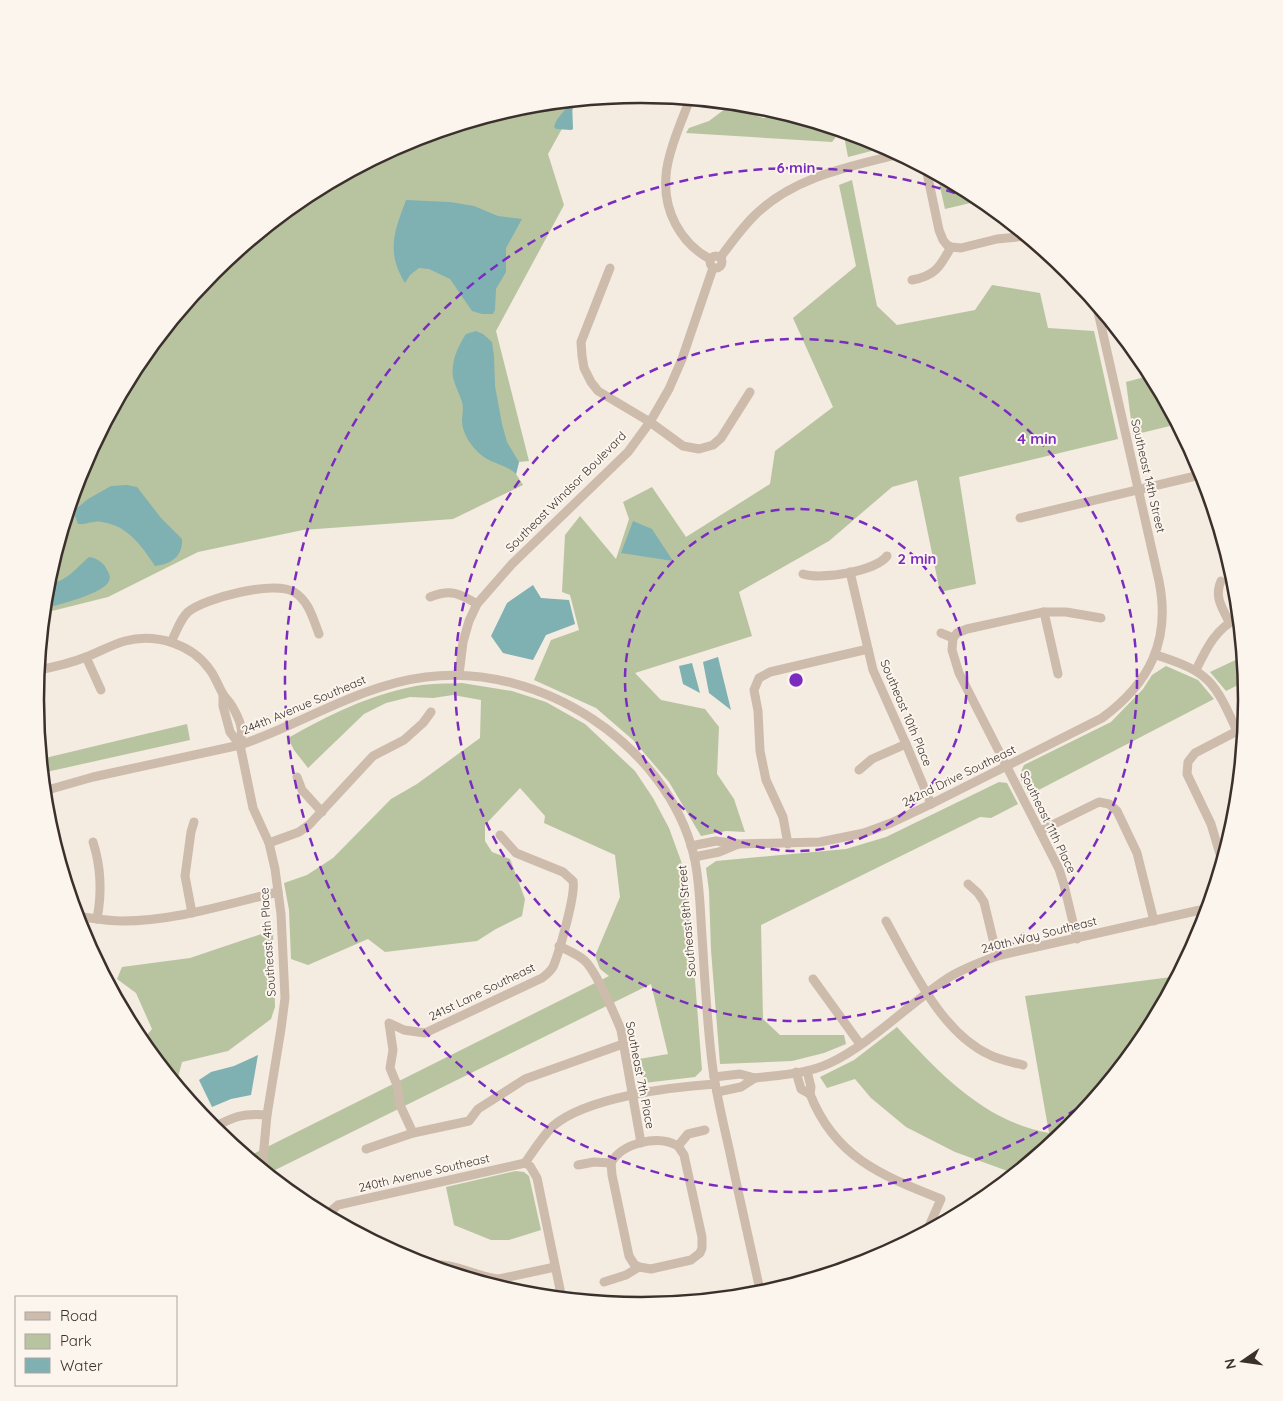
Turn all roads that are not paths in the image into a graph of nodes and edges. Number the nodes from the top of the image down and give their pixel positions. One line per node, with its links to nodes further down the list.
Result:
1 (688, 105): 6 (street)
2 (890, 157): 6 (street, Southeast Windsor Boulevard)
3 (928, 176): 5 (street)
4 (1018, 237): 5 (street)
5 (951, 247): 8 (street)
6 (714, 262): 11 (street, Southeast Windsor Boulevard)
7 (610, 268): 11 (street)
8 (912, 280)
9 (1099, 316): 13 (street, Southeast 14th Street)
10 (750, 392): 11 (street)
11 (650, 422): 20 (street, Southeast Windsor Boulevard)
12 (1196, 476): 13 (street)
13 (1138, 490): 14 (street); 30 (street, Southeast 14th Street)
14 (1020, 518)
15 (887, 556): 16 (street)
16 (850, 572): 17 (street); 29 (street, Southeast 10th Place)
17 (803, 574)
18 (1221, 581): 24 (street)
19 (430, 597): 20 (street)
20 (477, 604): 35 (street, Southeast Windsor Boulevard)
21 (1044, 612): 22 (street); 27 (street); 34 (street)
22 (1101, 618)
23 (1234, 620): 24 (street)
24 (1229, 622): 33 (street)
25 (319, 634): 28 (street)
26 (941, 634): 27 (street)
27 (953, 638): 42 (street, Southeast 11th Place)
28 (171, 642): 31 (street, Southeast 4th Place); 41 (street, Southeast 4th Place)
29 (868, 649): 40 (street, Southeast 10th Place); 54 (street)
30 (1156, 656): 33 (street); 42 (street, 242nd Drive Southeast)
31 (86, 657): 32 (street, Southeast 4th Place); 36 (street)
32 (45, 668)
33 (1196, 670): 38 (street)
34 (1058, 674)
35 (459, 675): 41 (street, 244th Avenue Southeast); 55 (street, Southeast 8th Street)
36 (101, 690)
37 (431, 712): 47 (street)
38 (1238, 725)
39 (1238, 730): 56 (street)
40 (906, 744): 43 (street); 46 (street, Southeast 10th Place)
41 (240, 745): 45 (street, 244th Avenue Southeast); 52 (street, Southeast 4th Place)
42 (1006, 766): 46 (street, 242nd Drive Southeast); 49 (street, Southeast 11th Place)
43 (859, 770)
44 (297, 778): 47 (street)
45 (51, 789)
46 (931, 804): 54 (street, 242nd Drive Southeast)
47 (322, 812): 52 (street)
48 (194, 822): 61 (street)
49 (1040, 831): 65 (street); 66 (street, Southeast 11th Place)
50 (500, 835): 67 (street, 241st Lane Southeast)
51 (93, 842): 63 (street)
52 (268, 843): 59 (street, Southeast 4th Place)
53 (738, 844): 54 (street, 242nd Drive Southeast); 55 (street, 242nd Drive Southeast); 57 (street, 242nd Drive Southeast)
54 (788, 844)
55 (691, 846): 57 (street, Southeast 8th Street)
56 (1220, 853)
57 (694, 857): 77 (street, Southeast 8th Street)
58 (968, 884): 68 (street)
59 (278, 892): 61 (street); 80 (street, Southeast 4th Place)
60 (1201, 910): 65 (street, 240th Way Southeast)
61 (192, 913): 63 (street)
62 (84, 917): 63 (street)
63 (97, 918)
64 (886, 921): 70 (street)
65 (1154, 921): 66 (street, 240th Way Southeast)
66 (1076, 938): 68 (street, 240th Way Southeast)
67 (560, 946): 71 (street, Southeast 7th Place); 83 (street, 241st Lane Southeast)
68 (997, 956): 70 (street, 240th Way Southeast)
69 (813, 979): 72 (street)
70 (927, 994): 72 (street, 240th Way Southeast); 73 (street)
71 (623, 1044): 79 (street, Southeast 7th Place); 83 (street)
72 (860, 1044): 74 (street, 240th Way Southeast)
73 (1022, 1065)
74 (807, 1071): 75 (street, 240th Way Southeast); 78 (street)
75 (796, 1072): 76 (street, 240th Way Southeast); 78 (street)
76 (755, 1078): 77 (street, 240th Way Southeast); 77 (street, 240th Way Southeast)
77 (715, 1084): 79 (street, 240th Way Southeast); 97 (street, Southeast 8th Street)
78 (810, 1094): 92 (street)
79 (632, 1096): 84 (street, Southeast 7th Place); 87 (street, 240th Way Southeast)
80 (267, 1115): 81 (street); 89 (street, Southeast 4th Place)
81 (220, 1124)
82 (706, 1130): 85 (street)
83 (413, 1133): 86 (street)
84 (641, 1143): 85 (street); 88 (street)
85 (678, 1146): 95 (street)
86 (366, 1149)
87 (525, 1163): 91 (street, 240th Avenue Southeast); 94 (street)
88 (611, 1163): 90 (street); 95 (street)
89 (264, 1164)
90 (578, 1165)
91 (333, 1212)
92 (930, 1223)
93 (443, 1265): 94 (street)
94 (555, 1267): 98 (street)
95 (639, 1267): 96 (street)
96 (604, 1282)
97 (759, 1287)
98 (561, 1293)

